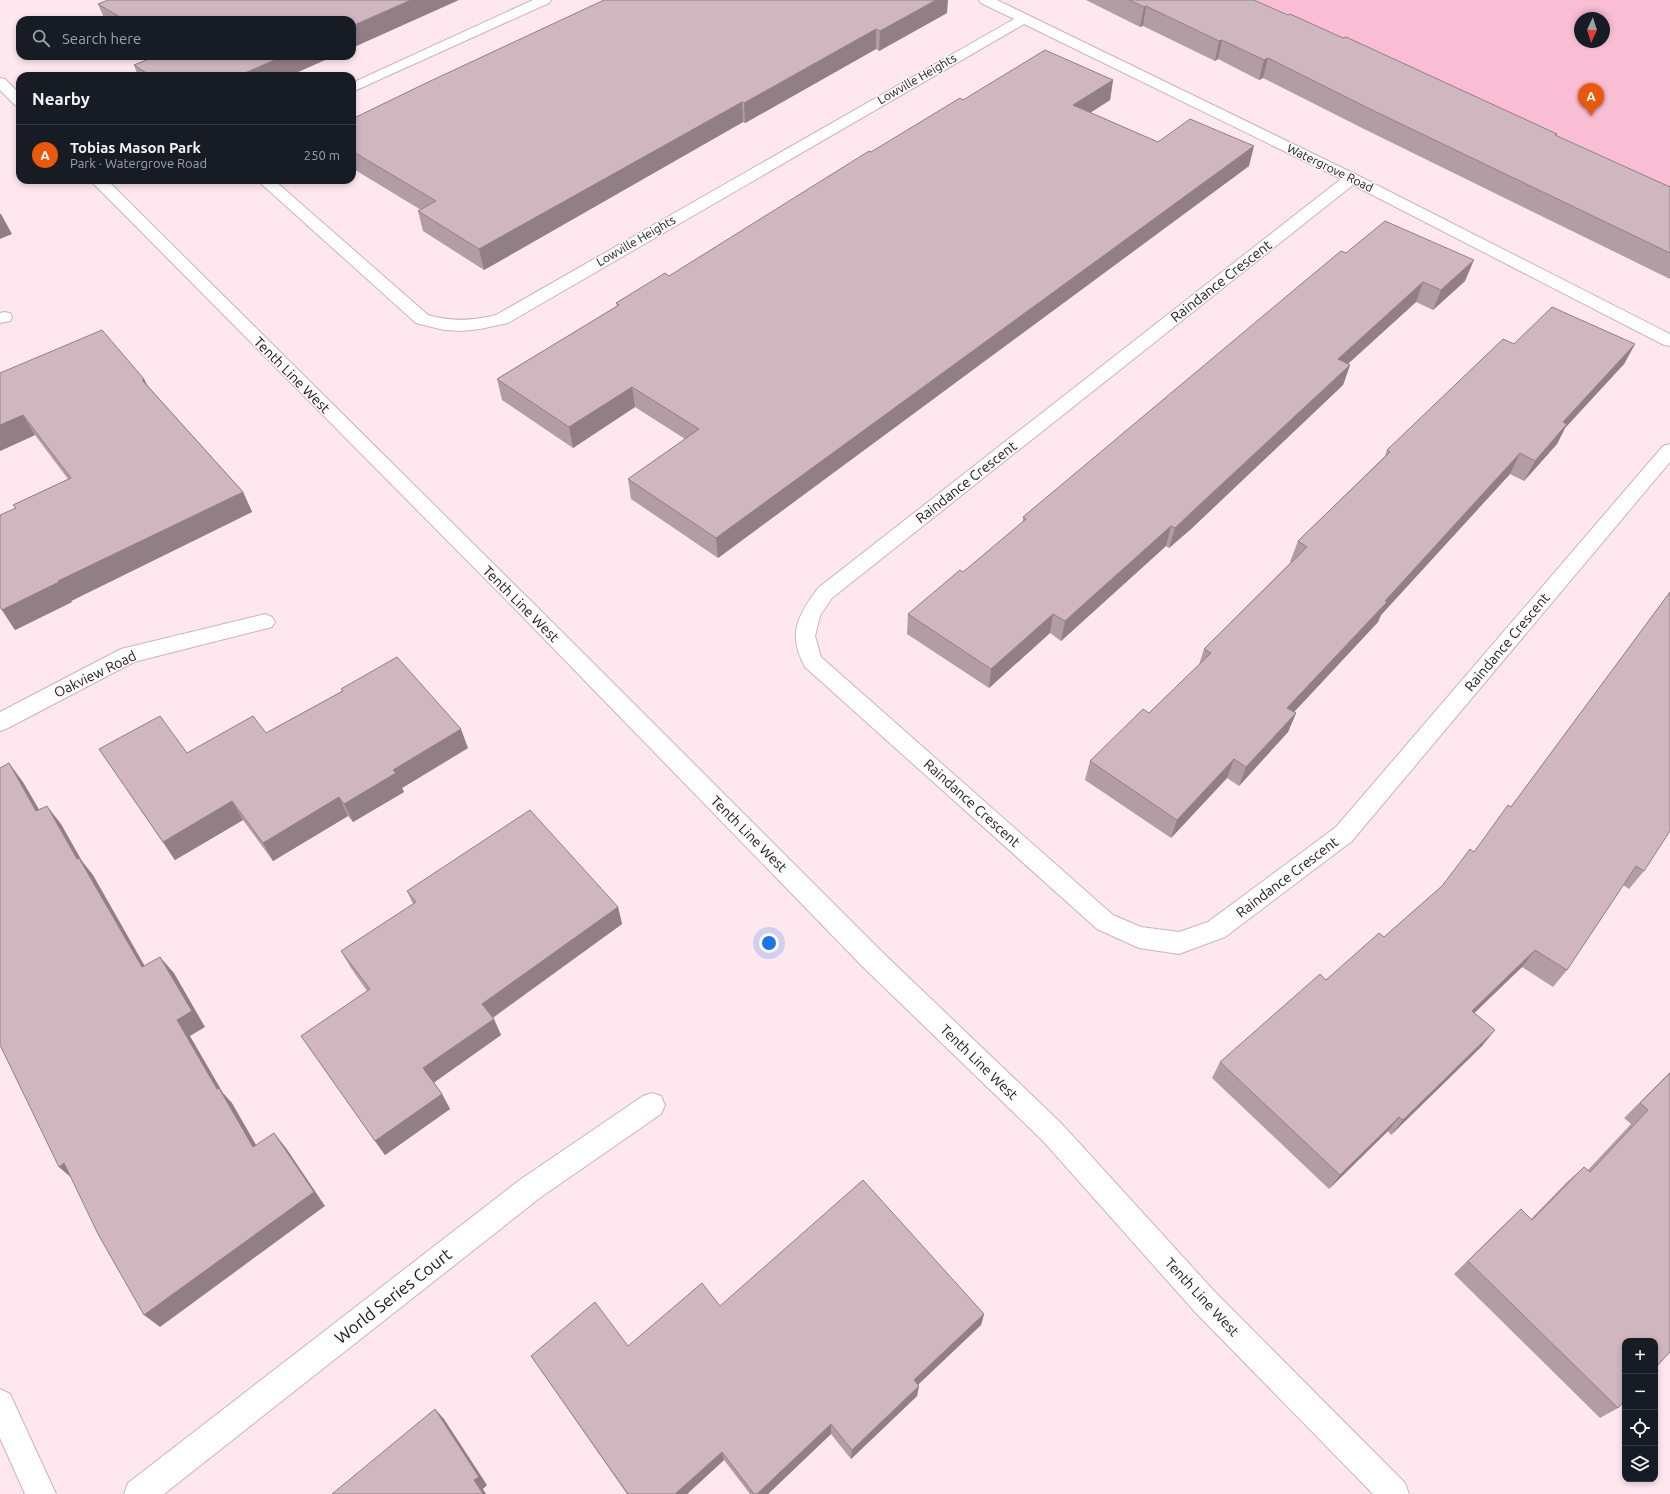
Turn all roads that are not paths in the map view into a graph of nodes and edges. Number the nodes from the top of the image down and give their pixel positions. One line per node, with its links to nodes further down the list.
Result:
1 (544, 0): 5 (street)
2 (986, 0): 3 (street, Watergrove Road)
3 (1023, 19): 7 (street, Watergrove Road); 9 (street, Lowville Heights)
4 (0, 82): 6 (street)
5 (356, 86)
6 (16, 98)
7 (1352, 178): 10 (street, Watergrove Road); 11 (street, Raindance Crescent)
8 (102, 184): 18 (street, Tenth Line West)
9 (270, 184)
10 (1670, 342)
11 (1670, 450)
12 (265, 622): 13 (street, Oakview Road)
13 (0, 722)
14 (652, 1105): 17 (street, World Series Court)
15 (0, 1404): 16 (street)
16 (41, 1494)
17 (139, 1494)
18 (1394, 1494)

